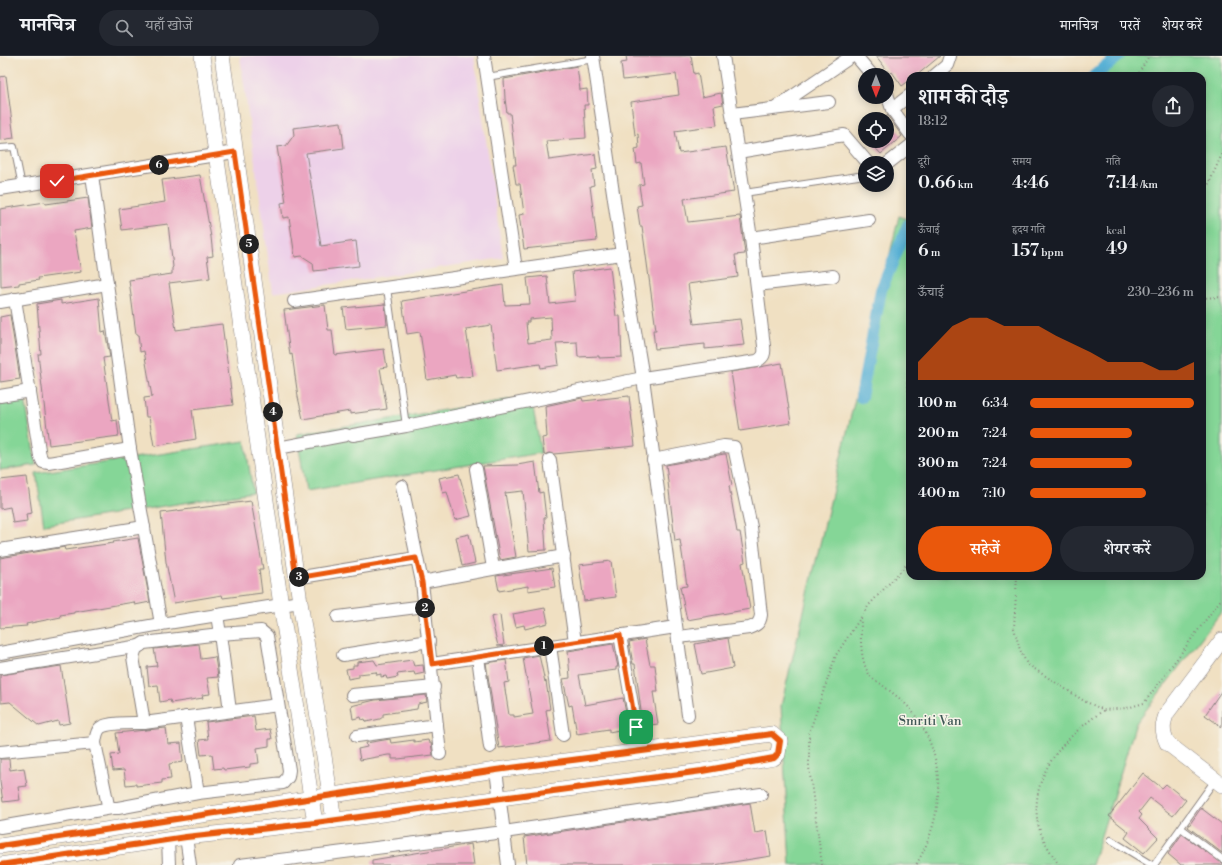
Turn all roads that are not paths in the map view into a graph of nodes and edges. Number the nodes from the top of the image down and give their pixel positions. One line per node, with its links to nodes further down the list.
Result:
1 (202, 56): 23 (street)
2 (222, 56): 21 (street)
3 (484, 56): 11 (street)
4 (722, 56): 17 (street)
5 (852, 56): 15 (street)
6 (856, 56): 9 (street)
7 (950, 56): 10 (street)
8 (593, 57): 11 (lane); 33 (street)
9 (866, 68)
10 (939, 72)
11 (488, 77): 34 (street)
12 (906, 98): 16 (street)
13 (829, 102): 15 (street)
14 (890, 104): 16 (street)
15 (775, 109): 17 (street)
16 (892, 109): 18 (street)
17 (732, 114): 22 (street)
18 (906, 128)
19 (0, 148): 28 (lane)
20 (906, 149): 25 (street)
21 (235, 152): 23 (street); 46 (street)
22 (738, 152): 24 (street); 30 (street)
23 (217, 155): 26 (street); 60 (street)
24 (862, 156)
25 (894, 159)
26 (92, 175): 28 (street); 36 (street)
27 (858, 176): 30 (lane)
28 (22, 186): 29 (street)
29 (0, 190)
30 (744, 192): 32 (street)
31 (869, 220): 32 (street)
32 (751, 238): 37 (street)
33 (622, 254): 34 (street); 42 (street)
34 (516, 269): 38 (street)
35 (833, 276): 37 (street)
36 (107, 284): 39 (street); 47 (street)
37 (757, 285): 42 (street)
38 (387, 288): 40 (street); 45 (lane)
39 (15, 299): 41 (street); 43 (street)
40 (294, 301)
41 (0, 302)
42 (643, 378): 45 (street); 49 (street)
43 (30, 391): 44 (street); 47 (street)
44 (0, 396)
45 (406, 426): 46 (street)
46 (278, 448): 57 (street)
47 (130, 449): 52 (street)
48 (550, 460): 54 (street)
49 (653, 460): 65 (street); 65 (street)
50 (476, 469): 56 (street)
51 (402, 486): 55 (street)
52 (144, 527): 53 (street); 64 (street)
53 (0, 550)
54 (564, 556): 56 (street); 70 (street)
55 (416, 558): 57 (street); 58 (street)
56 (493, 568): 58 (street)
57 (296, 578): 59 (street)
58 (422, 582): 61 (street)
59 (300, 602): 60 (street); 97 (street)
60 (281, 605): 62 (street); 98 (street)
61 (425, 606): 63 (street); 69 (street)
62 (217, 615): 64 (street); 66 (street)
63 (338, 617)
64 (161, 624): 73 (street)
65 (678, 632): 67 (street); 82 (street)
66 (220, 634): 71 (street); 80 (street); 81 (street)
67 (620, 635): 70 (street); 86 (street)
68 (1222, 640): 94 (street)
69 (429, 641): 74 (street); 76 (street)
70 (575, 642): 72 (street)
71 (140, 646): 77 (street); 84 (street)
72 (550, 646): 75 (street); 87 (street)
73 (0, 653)
74 (343, 655)
75 (478, 657): 76 (street); 90 (street)
76 (432, 664): 78 (street)
77 (0, 668)
78 (434, 687): 79 (street); 85 (street)
79 (352, 695)
80 (278, 705): 81 (street); 95 (street)
81 (230, 711): 83 (street)
82 (688, 715)
83 (186, 717): 84 (street); 95 (street)
84 (144, 723): 89 (street)
85 (437, 725): 88 (street); 92 (street)
86 (636, 727)
87 (563, 735)
88 (357, 736)
89 (95, 743): 91 (street); 100 (street)
90 (490, 747)
91 (0, 752)
92 (440, 754)
93 (496, 770): 97 (street); 99 (street); 99 (street)
94 (1219, 783): 104 (lane)
95 (198, 794): 100 (street)
96 (761, 794): 105 (street)
97 (331, 795): 98 (street); 101 (street)
98 (312, 798): 102 (street); 109 (street)
99 (501, 798): 101 (street); 105 (street)
100 (112, 808): 103 (street)
101 (334, 820): 102 (street)
102 (315, 823): 106 (street)
103 (0, 828)
104 (1181, 828): 110 (lane); 116 (lane)
105 (504, 832): 114 (street); 115 (street)
106 (186, 837): 107 (street); 113 (street)
107 (168, 839): 111 (street); 112 (street)
108 (1111, 840): 116 (lane)
109 (0, 846)
110 (1222, 859)
111 (0, 865)
112 (169, 865)
113 (190, 865)
114 (240, 865)
115 (508, 865)
116 (1153, 865)

